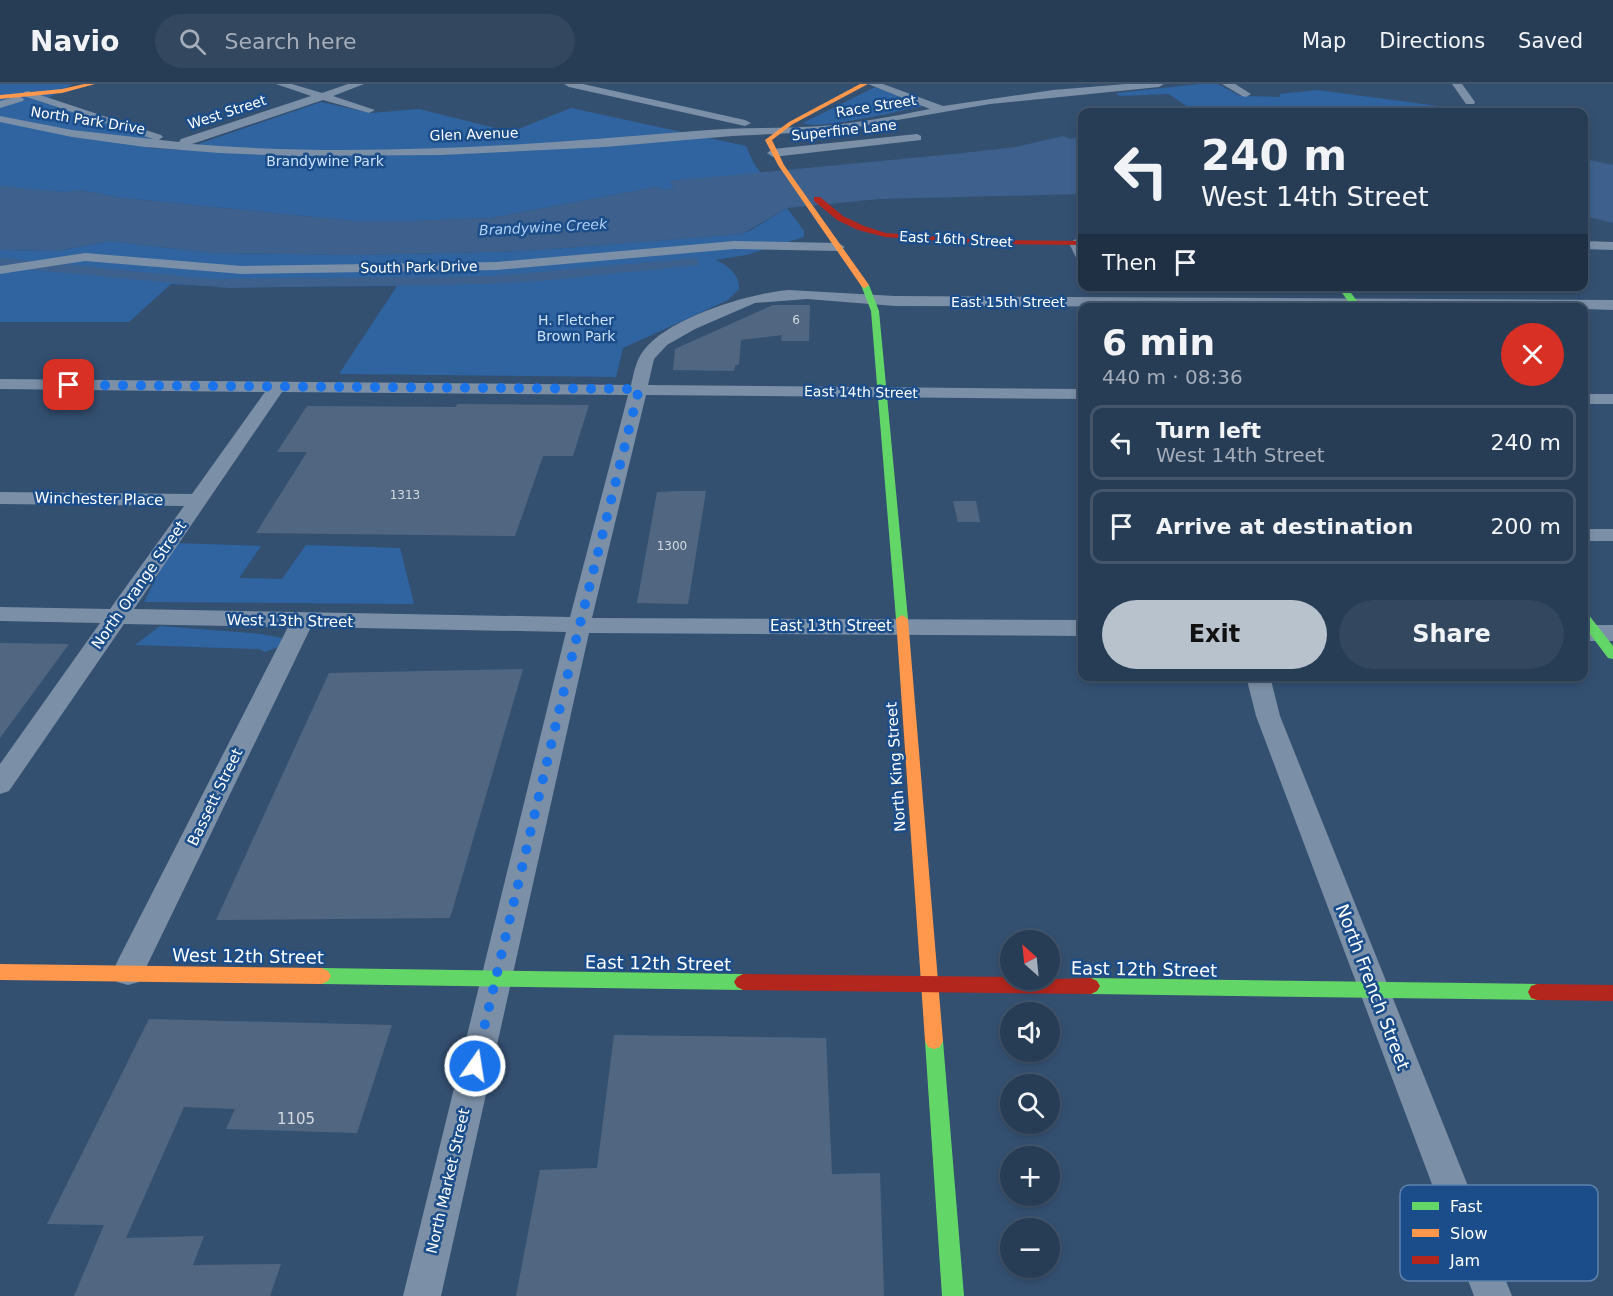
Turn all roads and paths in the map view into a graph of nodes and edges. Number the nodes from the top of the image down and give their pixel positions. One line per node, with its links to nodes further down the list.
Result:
1 (81, 84): 14 (main road); 14 (main road)
2 (280, 84): 15 (street)
3 (359, 84): 15 (street, West Street)
4 (569, 84): 12 (street)
5 (618, 84): 12 (street)
6 (865, 84): 22 (main road)
7 (873, 84): 20 (street)
8 (1159, 84): 11 (street, Race Street)
9 (1227, 84): 13 (street)
10 (1457, 84): 17 (street)
11 (1099, 87): 16 (street, Race Street)
12 (601, 91): 22 (street)
13 (1246, 94)
14 (11, 96): 24 (street)
15 (324, 96): 19 (street); 24 (street, West Street)
16 (1041, 96): 18 (street); 20 (street, Race Street)
17 (1470, 102)
18 (1050, 107)
19 (369, 110)
20 (943, 110): 22 (street, Race Street)
21 (0, 119): 24 (street, North Park Drive)
22 (776, 132): 24 (street, Glen Avenue); 25 (main road)
23 (917, 138): 25 (street, Superfine Lane)
24 (172, 147)
25 (778, 160): 26 (main road, East 16th Street); 30 (main road)
26 (984, 242): 27 (main road, East 16th Street); 30 (main road)
27 (1078, 243)
28 (1591, 245): 29 (street); 31 (street)
29 (1613, 246)
30 (838, 247): 32 (street, South Park Drive); 34 (main road, North King Street)
31 (1613, 259)
32 (0, 270)
33 (1345, 291): 35 (main road)
34 (872, 299): 36 (street, East 15th Street); 41 (street, North Market Street); 42 (main road, North King Street)
35 (1355, 303)
36 (1078, 304)
37 (1588, 305): 38 (street, East 15th Street)
38 (1613, 305)
39 (0, 384): 40 (street, East 14th Street)
40 (277, 387): 41 (street, East 14th Street); 45 (street, North Orange Street)
41 (639, 389): 42 (street, East 14th Street); 51 (street, North Market Street)
42 (884, 392): 43 (street, East 14th Street); 52 (main road, North King Street)
43 (1078, 394)
44 (0, 498): 45 (street, Winchester Place)
45 (199, 500): 49 (street, North Orange Street)
46 (1588, 535): 47 (street)
47 (1613, 535)
48 (0, 615): 49 (street, West 13th Street)
49 (116, 617): 50 (street, West 13th Street); 57 (street, North Orange Street)
50 (302, 622): 51 (street, West 13th Street); 59 (street, Bassett Street)
51 (579, 626): 52 (street, East 13th Street); 60 (street, North Market Street)
52 (903, 626): 53 (street, East 13th Street); 61 (main road, North King Street)
53 (1078, 628)
54 (1594, 629): 55 (main road)
55 (1613, 655)
56 (1259, 681): 62 (street, North French Street)
57 (0, 784)
58 (0, 972): 59 (main road, West 12th Street)
59 (128, 972): 60 (main road, West 12th Street)
60 (495, 978): 61 (main road, East 12th Street); 66 (street, North Market Street)
61 (928, 984): 62 (main road, East 12th Street); 67 (main road, North King Street)
62 (1374, 990): 63 (main road, East 12th Street); 64 (street, North French Street)
63 (1613, 993)
64 (1450, 1185)
65 (1487, 1281): 68 (street, North French Street)
66 (422, 1296)
67 (953, 1296)
68 (1493, 1296)

